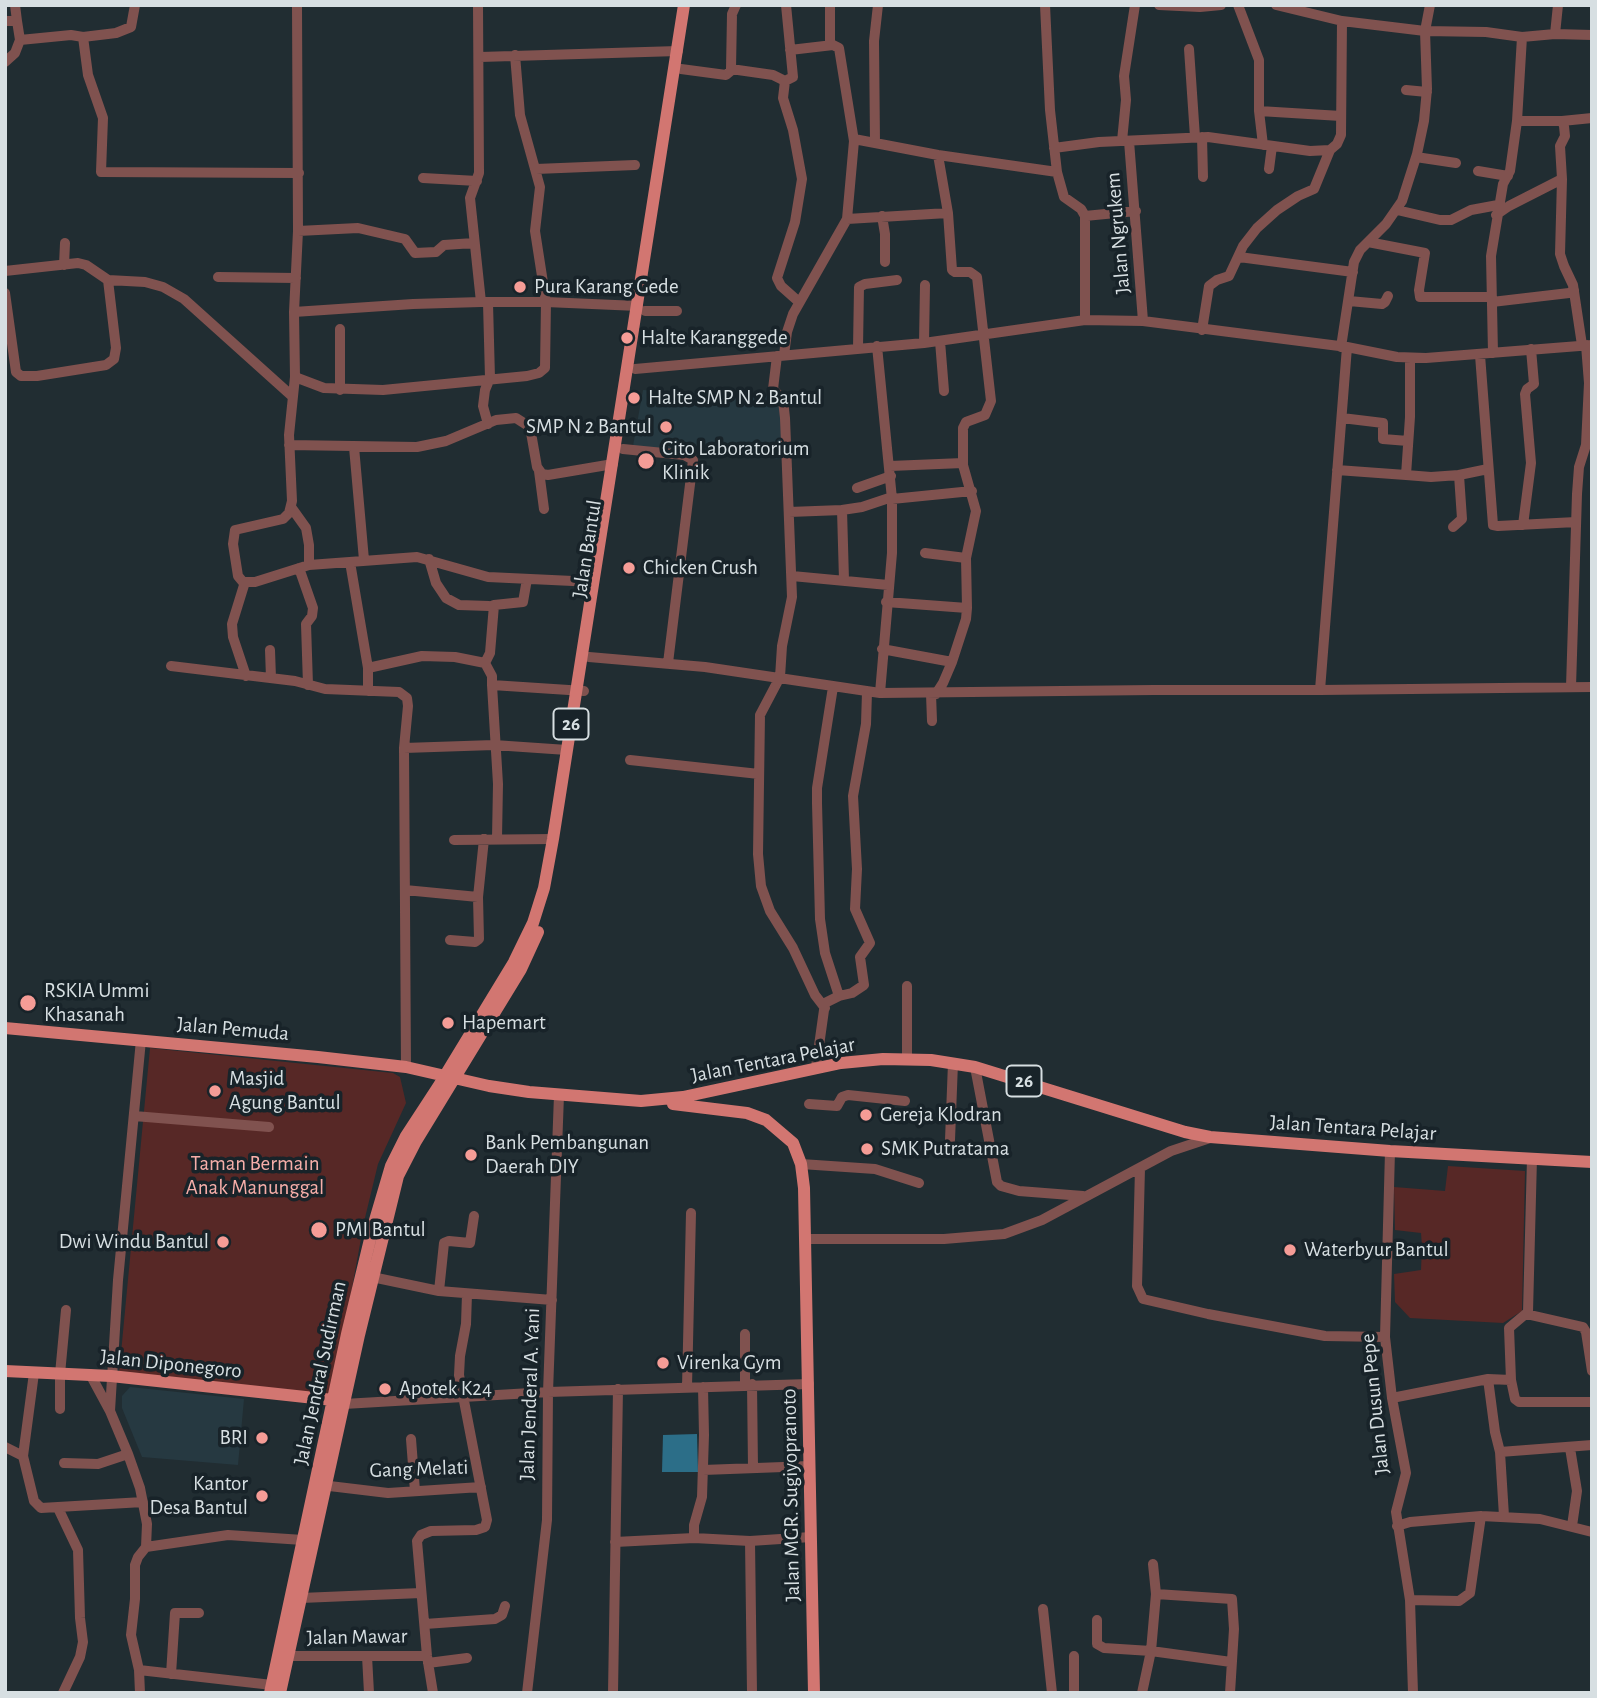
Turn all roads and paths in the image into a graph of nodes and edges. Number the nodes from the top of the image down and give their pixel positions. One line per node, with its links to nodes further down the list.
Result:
1 (15, 5): 21 (street)
2 (135, 5): 25 (street)
3 (297, 5): 60 (street)
4 (478, 5): 33 (street)
5 (684, 5): 31 (main road, Jalan Bantul / 26)
6 (691, 5): 35 (main road, Jalan Bantul / 26)
7 (736, 5): 36 (street)
8 (786, 5): 30 (street)
9 (830, 5): 28 (street)
10 (878, 5): 48 (street)
11 (1045, 5): 50 (street)
12 (1135, 5): 46 (street, Jalan Ngrukem)
13 (1159, 5): 14 (street)
14 (1221, 5)
15 (1238, 5): 40 (street)
16 (1276, 5): 19 (street)
17 (1430, 5): 22 (street)
18 (1558, 5): 23 (street)
19 (1342, 20): 22 (street); 41 (street)
20 (5, 21): 21 (street)
21 (17, 21): 27 (street)
22 (1425, 31): 26 (street); 39 (street)
23 (1555, 34): 24 (street); 26 (street)
24 (1592, 35)
25 (83, 37): 27 (street); 60 (street)
26 (1522, 37): 43 (street)
27 (20, 40): 34 (street)
28 (830, 45): 30 (street); 47 (street)
29 (1189, 49): 45 (street)
30 (790, 50): 37 (street)
31 (678, 51): 32 (street); 95 (main road, Jalan Bantul / 26)
32 (515, 55): 33 (street); 56 (street)
33 (480, 57): 65 (street)
34 (5, 62)
35 (681, 68): 36 (street); 95 (main road, Jalan Bantul / 26)
36 (733, 70): 37 (street)
37 (785, 81): 94 (street)
38 (1406, 90): 39 (street)
39 (1427, 93): 53 (street)
40 (1259, 111): 41 (street); 49 (street)
41 (1341, 116): 51 (street)
42 (1592, 118): 44 (street)
43 (1517, 121): 44 (street); 61 (street)
44 (1562, 121): 64 (street)
45 (1198, 137): 46 (street); 49 (street); 62 (street)
46 (1125, 141): 50 (street); 68 (street, Jalan Ngrukem)
47 (854, 142): 48 (street); 72 (street)
48 (876, 142): 52 (street)
49 (1267, 145): 51 (street); 57 (street)
50 (1054, 148): 59 (street)
51 (1330, 150): 77 (street)
52 (938, 155): 59 (street); 69 (street)
53 (1416, 157): 54 (street); 66 (street)
54 (1456, 163)
55 (635, 165): 56 (street)
56 (536, 169): 93 (street)
57 (1269, 169)
58 (1478, 171): 61 (street)
59 (1057, 172): 71 (street)
60 (299, 173): 73 (street)
61 (1508, 176): 67 (street)
62 (1203, 177)
63 (423, 178): 65 (street)
64 (1562, 179): 67 (street); 87 (street)
65 (477, 181): 76 (street)
66 (1397, 209): 67 (street); 74 (street)
67 (1497, 210): 90 (street)
68 (1136, 211): 71 (street); 99 (street, Jalan Ngrukem)
69 (947, 213): 70 (street); 102 (street)
70 (882, 216): 72 (street); 78 (street)
71 (1085, 216): 98 (street)
72 (847, 219): 94 (street)
73 (298, 231): 76 (street); 83 (street)
74 (1368, 242): 81 (street); 90 (street)
75 (65, 243): 79 (street)
76 (474, 243): 92 (street)
77 (1239, 257): 81 (street); 101 (street)
78 (885, 262)
79 (64, 265): 80 (street); 84 (street)
80 (5, 271)
81 (1353, 272): 91 (street)
82 (218, 277): 83 (street)
83 (296, 278): 97 (street)
84 (108, 280): 88 (street); 119 (street)
85 (897, 280): 108 (street)
86 (925, 285): 104 (street)
87 (1574, 290): 90 (street); 105 (street)
88 (5, 293)
89 (1388, 296): 91 (street)
90 (1491, 299): 110 (street)
91 (1349, 301): 107 (street)
92 (484, 302): 93 (street); 97 (street); 116 (street)
93 (546, 302): 95 (street); 116 (street)
94 (799, 302): 112 (street)
95 (641, 308): 96 (street); 114 (main road, Jalan Bantul / 26); 127 (main road, Jalan Bantul / 26)
96 (677, 311)
97 (294, 312): 115 (street)
98 (1085, 320): 99 (street); 102 (street)
99 (1143, 321): 101 (street)
100 (340, 329): 117 (street)
101 (1202, 330): 107 (street)
102 (983, 336): 103 (street); 126 (street)
103 (940, 341): 104 (street); 118 (street)
104 (924, 343): 106 (street)
105 (1587, 345): 109 (street); 141 (street)
106 (877, 346): 108 (street); 131 (street)
107 (1344, 347): 113 (street); 120 (street)
108 (858, 348): 112 (street)
109 (1531, 349): 110 (street); 142 (street)
110 (1493, 353): 111 (street)
111 (1480, 355): 113 (street); 128 (street)
112 (781, 356): 114 (street); 140 (street)
113 (1410, 358): 122 (street)
114 (635, 369): 125 (main road, Jalan Bantul / 26)
115 (294, 378): 117 (street); 119 (street)
116 (490, 378): 117 (street); 121 (street)
117 (340, 390)
118 (944, 391)
119 (293, 394): 123 (street)
120 (1342, 418): 122 (street); 129 (street)
121 (488, 424): 124 (street); 130 (street)
122 (1408, 441): 132 (street)
123 (289, 445): 124 (street); 137 (street)
124 (354, 447): 147 (street)
125 (623, 449): 161 (main road, Jalan Bantul / 26); 164 (street)
126 (963, 463): 131 (street); 135 (street)
127 (613, 464): 130 (street); 154 (main road, Jalan Bantul / 26)
128 (1488, 469): 133 (street); 142 (street)
129 (1337, 470): 132 (street); 175 (street)
130 (539, 471): 138 (street)
131 (891, 471): 134 (street); 136 (street)
132 (1406, 475): 133 (street)
133 (1460, 475): 143 (street)
134 (857, 488)
135 (972, 491): 136 (street); 145 (street)
136 (892, 498): 139 (street); 155 (street)
137 (291, 508): 149 (street); 153 (street)
138 (544, 509)
139 (842, 510): 140 (street); 152 (street)
140 (789, 513): 150 (street)
141 (1576, 522): 142 (street); 173 (street)
142 (1522, 525)
143 (1453, 527)
144 (925, 553): 145 (street)
145 (966, 558): 158 (street)
146 (429, 559): 147 (street); 151 (street); 157 (street)
147 (364, 561): 148 (street)
148 (350, 562): 149 (street); 166 (street)
149 (304, 566): 153 (street); 170 (street)
150 (792, 576): 152 (street); 168 (street)
151 (527, 579): 154 (street); 163 (street)
152 (844, 580): 155 (street)
153 (245, 582): 167 (street)
154 (594, 582): 177 (main road, Jalan Bantul / 26)
155 (888, 585): 156 (street)
156 (886, 602): 158 (street); 159 (street)
157 (489, 606)
158 (967, 608): 162 (street)
159 (882, 649): 162 (street); 179 (street)
160 (270, 650): 169 (street)
161 (589, 657): 164 (street); 177 (main road, Jalan Bantul / 26)
162 (952, 662): 180 (street)
163 (485, 663): 166 (street); 171 (street)
164 (668, 663): 168 (street)
165 (171, 666): 167 (street)
166 (368, 668): 176 (street)
167 (246, 676): 169 (street)
168 (780, 677): 172 (street); 186 (street)
169 (271, 678): 170 (street)
170 (308, 685): 176 (street)
171 (492, 685): 177 (street); 182 (street)
172 (833, 687): 178 (street); 195 (street)
173 (1571, 687): 174 (street); 175 (street)
174 (1592, 687)
175 (1320, 690): 180 (street)
176 (368, 691): 183 (street)
177 (580, 691): 184 (main road, Jalan Bantul / 26); 204 (main road, Jalan Bantul / 26)
178 (867, 692): 179 (street); 195 (street)
179 (880, 693): 180 (street)
180 (933, 694): 181 (street)
181 (932, 721)
182 (494, 745): 183 (street); 184 (street); 187 (street)
183 (404, 748): 191 (street)
184 (567, 750): 189 (main road, Jalan Bantul / 26)
185 (630, 760): 186 (street)
186 (759, 774): 196 (street)
187 (496, 838): 188 (street); 189 (street)
188 (484, 839): 190 (street); 192 (street)
189 (553, 839): 204 (main road, Jalan Bantul / 26)
190 (454, 840)
191 (405, 890): 192 (street); 201 (street)
192 (478, 897): 193 (street)
193 (450, 940)
194 (907, 986): 199 (street)
195 (839, 996): 196 (street)
196 (825, 1008): 203 (street)
197 (5, 1028): 198 (main road, Jalan Pemuda)
198 (141, 1040): 201 (main road, Jalan Pemuda); 209 (street)
199 (907, 1058): 200 (main road, Jalan Tentara Pelajar / 26); 203 (main road, Jalan Tentara Pelajar / 26)
200 (953, 1063): 202 (main road, Jalan Tentara Pelajar / 26); 212 (street)
201 (406, 1067): 204 (main road, Jalan Pemuda)
202 (975, 1067): 211 (main road, Jalan Tentara Pelajar / 26); 219 (street)
203 (816, 1068): 206 (main road, Jalan Tentara Pelajar / 26)
204 (451, 1077): 205 (main road, Jalan Tentara Pelajar / 26); 223 (main road, Jalan Jendral Sudirman); 247 (main road, Jalan Jendral Sudirman)
205 (559, 1095): 206 (main road, Jalan Tentara Pelajar / 26); 226 (street, Jalan Jenderal A. Yani)
206 (624, 1100): 216 (main road, Jalan MGR. Sugiyopranoto)
207 (905, 1101): 208 (street)
208 (809, 1104)
209 (134, 1116): 210 (street); 236 (street)
210 (269, 1127)
211 (1210, 1137): 213 (main road, Jalan Tentara Pelajar / 26); 217 (street)
212 (950, 1140)
213 (1390, 1151): 214 (main road, Jalan Tentara Pelajar / 26); 230 (street, Jalan Dusun Pepe)
214 (1532, 1158): 215 (main road, Jalan Tentara Pelajar / 26); 228 (street)
215 (1592, 1161)
216 (802, 1164): 218 (street); 222 (main road, Jalan MGR. Sugiyopranoto)
217 (1140, 1168): 219 (street); 230 (street)
218 (919, 1183)
219 (1086, 1196): 222 (street)
220 (691, 1213): 241 (street)
221 (474, 1216): 224 (street)
222 (805, 1238): 239 (main road, Jalan MGR. Sugiyopranoto)
223 (372, 1277): 224 (street); 247 (main road, Jalan Jendral Sudirman)
224 (439, 1291): 225 (street)
225 (467, 1294): 226 (street); 246 (street)
226 (552, 1300): 244 (street, Jalan Jenderal A. Yani)
227 (66, 1310): 234 (street)
228 (1526, 1314): 232 (street); 238 (street)
229 (745, 1334): 240 (street)
230 (1385, 1337): 245 (street, Jalan Dusun Pepe)
231 (5, 1371): 233 (main road, Jalan Diponegoro)
232 (1592, 1371)
233 (34, 1373): 234 (main road, Jalan Diponegoro); 257 (street)
234 (60, 1374): 235 (main road, Jalan Diponegoro); 249 (street)
235 (90, 1374): 236 (main road, Jalan Diponegoro); 250 (street)
236 (111, 1376): 247 (main road, Jalan Diponegoro); 250 (street)
237 (1488, 1379): 238 (street); 245 (street); 255 (street)
238 (1511, 1380): 248 (street)
239 (809, 1384): 240 (street); 259 (main road, Jalan MGR. Sugiyopranoto)
240 (749, 1385): 242 (street); 260 (street)
241 (687, 1387): 242 (street); 243 (street)
242 (703, 1387): 261 (street)
243 (618, 1390): 244 (street); 276 (street)
244 (548, 1392): 246 (street); 302 (street, Jalan Jenderal A. Yani)
245 (1392, 1398): 269 (street, Jalan Dusun Pepe)
246 (463, 1399): 247 (street); 263 (street)
247 (338, 1402): 262 (main road, Jalan Jendral Sudirman)
248 (1592, 1402)
249 (60, 1409)
250 (110, 1411): 256 (street)
251 (411, 1439): 264 (street)
252 (1592, 1445): 254 (street)
253 (5, 1447): 257 (street)
254 (1570, 1448): 255 (street); 270 (street)
255 (1500, 1452): 268 (street)
256 (128, 1454): 258 (street); 265 (street)
257 (23, 1457): 266 (street)
258 (64, 1462)
259 (810, 1466): 260 (street); 272 (main road, Jalan MGR. Sugiyopranoto)
260 (753, 1468): 261 (street)
261 (703, 1470): 273 (street)
262 (320, 1485): 264 (street, Gang Melati); 274 (main road, Jalan Jendral Sudirman); 281 (main road, Jalan Jendral Sudirman)
263 (481, 1486): 264 (street, Gang Melati); 279 (street)
264 (415, 1491)
265 (143, 1502): 266 (street); 277 (street)
266 (58, 1508): 298 (street)
267 (1480, 1516): 268 (street); 269 (street); 282 (street)
268 (1504, 1516): 270 (street)
269 (1396, 1526): 282 (street, Jalan Dusun Pepe)
270 (1572, 1526): 271 (street)
271 (1592, 1532)
272 (811, 1537): 275 (street); 305 (main road, Jalan MGR. Sugiyopranoto)
273 (694, 1538): 275 (street); 276 (street)
274 (303, 1540): 277 (street); 297 (main road, Jalan Jendral Sudirman)
275 (750, 1541): 304 (street)
276 (615, 1542): 303 (street)
277 (146, 1547): 295 (street)
278 (1153, 1564): 280 (street)
279 (421, 1593): 281 (street); 287 (street)
280 (1156, 1594): 288 (street); 294 (street)
281 (301, 1598): 289 (main road, Jalan Jendral Sudirman)
282 (1410, 1600): 310 (street, Jalan Dusun Pepe)
283 (505, 1606): 287 (street)
284 (1043, 1609): 306 (street)
285 (199, 1613): 296 (street)
286 (1097, 1620): 288 (street)
287 (425, 1624): 293 (street)
288 (1151, 1651): 294 (street); 308 (street)
289 (288, 1656): 290 (street, Jalan Mawar); 297 (main road, Jalan Jendral Sudirman)
290 (367, 1656): 293 (street, Jalan Mawar); 300 (street)
291 (1074, 1657): 307 (street)
292 (467, 1658): 293 (street, Jalan Mawar)
293 (428, 1660): 301 (street)
294 (1231, 1662): 309 (street)
295 (139, 1670): 296 (street); 299 (street)
296 (171, 1674): 297 (street)
297 (274, 1690)
298 (63, 1693)
299 (140, 1693)
300 (369, 1693)
301 (432, 1693)
302 (527, 1693)
303 (613, 1693)
304 (752, 1693)
305 (814, 1693)
306 (1052, 1693)
307 (1074, 1693)
308 (1142, 1693)
309 (1230, 1693)
310 (1413, 1693)

